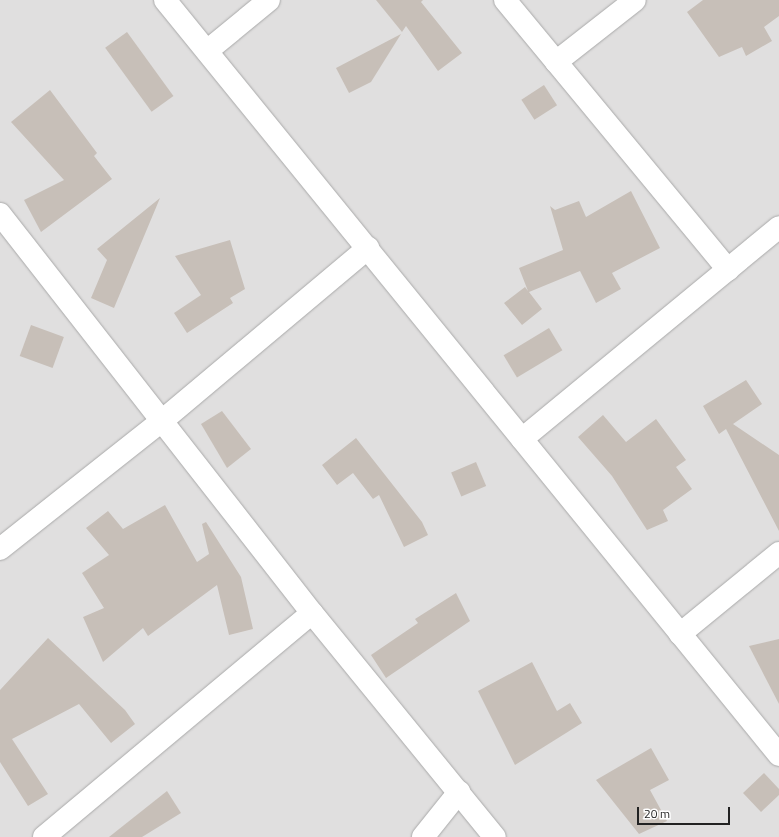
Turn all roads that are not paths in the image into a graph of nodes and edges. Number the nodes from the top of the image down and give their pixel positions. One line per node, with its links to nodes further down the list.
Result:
1 (165, 0): 5 (street)
2 (269, 0): 5 (street)
3 (505, 0): 6 (street)
4 (635, 0): 6 (street)
5 (207, 51): 10 (street)
6 (556, 62): 11 (street)
7 (0, 214): 9 (street)
8 (779, 227): 11 (street)
9 (7, 238): 12 (street)
10 (368, 248): 12 (street); 13 (street)
11 (728, 270): 13 (street)
12 (163, 420): 14 (street); 16 (street)
13 (522, 439): 17 (street)
14 (0, 549)
15 (779, 553): 17 (street)
16 (312, 613): 19 (street); 20 (street)
17 (680, 634): 18 (street)
18 (779, 755)
19 (459, 792): 21 (street); 22 (street)
20 (44, 837)
21 (423, 837)
22 (495, 837)

